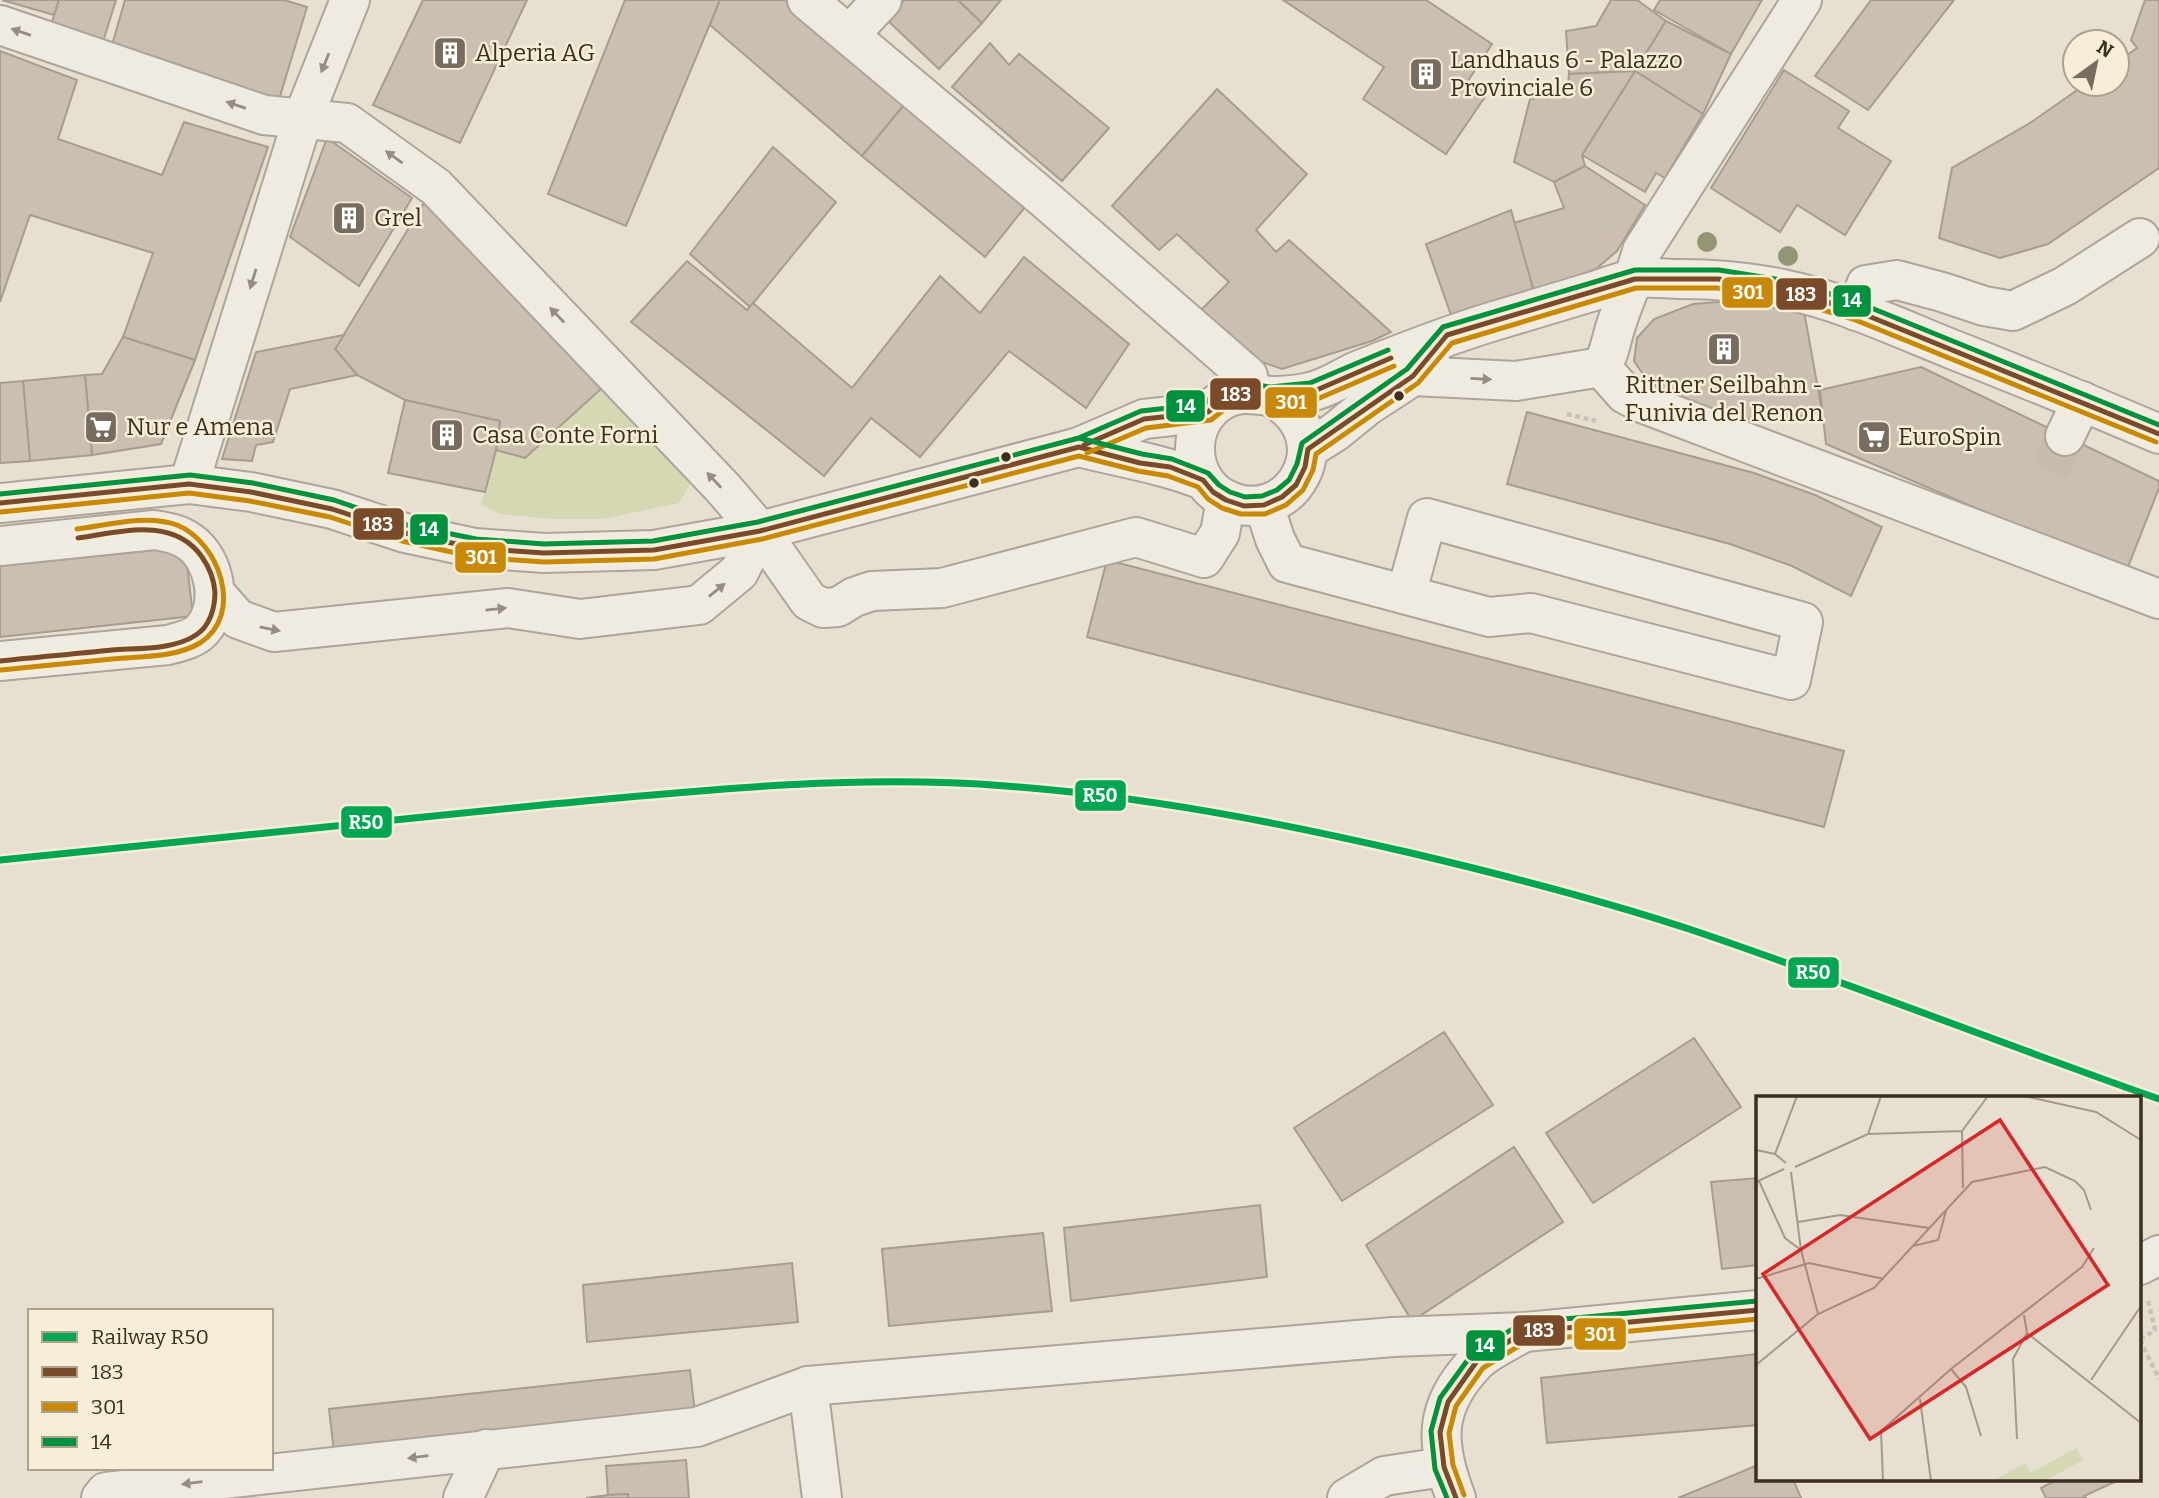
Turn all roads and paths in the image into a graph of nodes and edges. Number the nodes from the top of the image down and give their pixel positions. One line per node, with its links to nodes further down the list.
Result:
1 (807, 0): 6 (street)
2 (882, 0): 6 (street)
3 (1802, 0): 9 (street)
4 (348, 2): 7 (street, one-way to 7)
5 (0, 25): 7 (street, one-way to 5)
6 (849, 35): 14 (street)
7 (303, 118): 21 (street, one-way to 21); 25 (street, one-way to 7)
8 (2140, 238): 10 (street)
9 (1635, 279): 10 (street); 11 (street); 12 (street)
10 (1856, 311): 15 (street)
11 (1447, 335): 13 (street); 14 (street)
12 (1601, 368): 13 (street, one-way to 12); 29 (street)
13 (1413, 376): 20 (street)
14 (1260, 394): 16 (street); 20 (street)
15 (2082, 401): 17 (street); 18 (street)
16 (1208, 412): 19 (street); 22 (street)
17 (2159, 434)
18 (2065, 436)
19 (1079, 447): 22 (street); 25 (street)
20 (1308, 449): 24 (street)
21 (190, 484): 23 (street); 25 (street)
22 (1214, 490): 24 (street); 25 (street)
23 (0, 503)
24 (1264, 505): 28 (street)
25 (760, 531): 27 (street, one-way to 25)
26 (0, 546): 27 (street)
27 (215, 593): 30 (street)
28 (1406, 595): 28 (street)
29 (2159, 599)
30 (0, 661)
31 (2159, 1255): 32 (street)
32 (2144, 1281): 35 (path)
33 (1756, 1310): 34 (street)
34 (1524, 1332): 38 (street); 40 (street)
35 (2142, 1339)
36 (2142, 1344): 37 (path)
37 (2159, 1379)
38 (808, 1386): 39 (street); 43 (street)
39 (486, 1449): 41 (street, one-way to 41); 42 (street)
40 (1450, 1483): 44 (street)
41 (101, 1498)
42 (463, 1498)
43 (822, 1498)
44 (1347, 1498)

